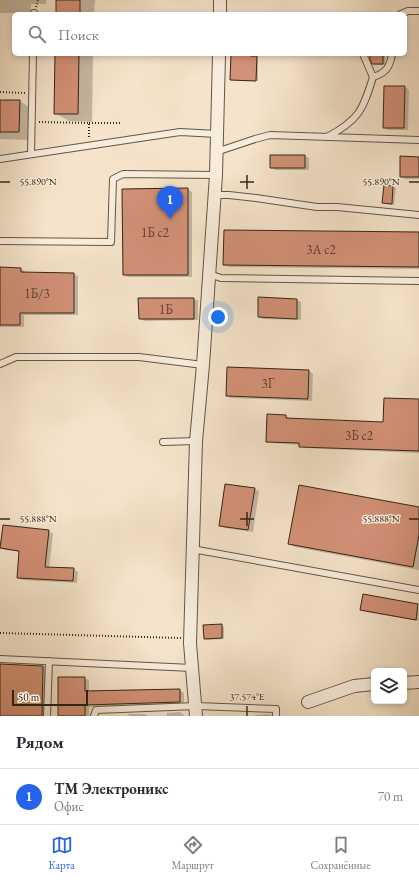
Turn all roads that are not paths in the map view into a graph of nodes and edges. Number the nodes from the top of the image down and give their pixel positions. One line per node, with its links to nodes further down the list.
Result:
1 (220, 0): 3 (street)
2 (419, 11): 4 (lane)
3 (220, 12)
4 (406, 12)
5 (33, 56): 14 (lane)
6 (219, 56): 10 (street)
7 (364, 56): 9 (lane)
8 (392, 56): 9 (lane)
9 (373, 77): 11 (lane)
10 (217, 134): 13 (street); 14 (lane)
11 (326, 138): 12 (lane); 13 (lane)
12 (419, 140)
13 (216, 152): 16 (street)
14 (31, 154): 15 (lane)
15 (0, 159)
16 (216, 175): 17 (street); 19 (lane)
17 (214, 195): 18 (lane); 20 (street)
18 (419, 215)
19 (0, 241)
20 (209, 274): 21 (lane); 23 (street)
21 (419, 281)
22 (0, 364): 23 (lane)
23 (203, 365): 24 (street)
24 (196, 441): 25 (lane); 26 (street)
25 (164, 442)
26 (192, 549): 27 (lane); 30 (street)
27 (419, 590)
28 (0, 659): 29 (lane)
29 (49, 661): 30 (lane); 36 (lane)
30 (192, 668): 35 (street)
31 (407, 682): 32 (street)
32 (419, 682)
33 (371, 684): 34 (street)
34 (308, 702)
35 (196, 711): 37 (lane); 38 (lane)
36 (47, 716)
37 (94, 716)
38 (276, 716)

